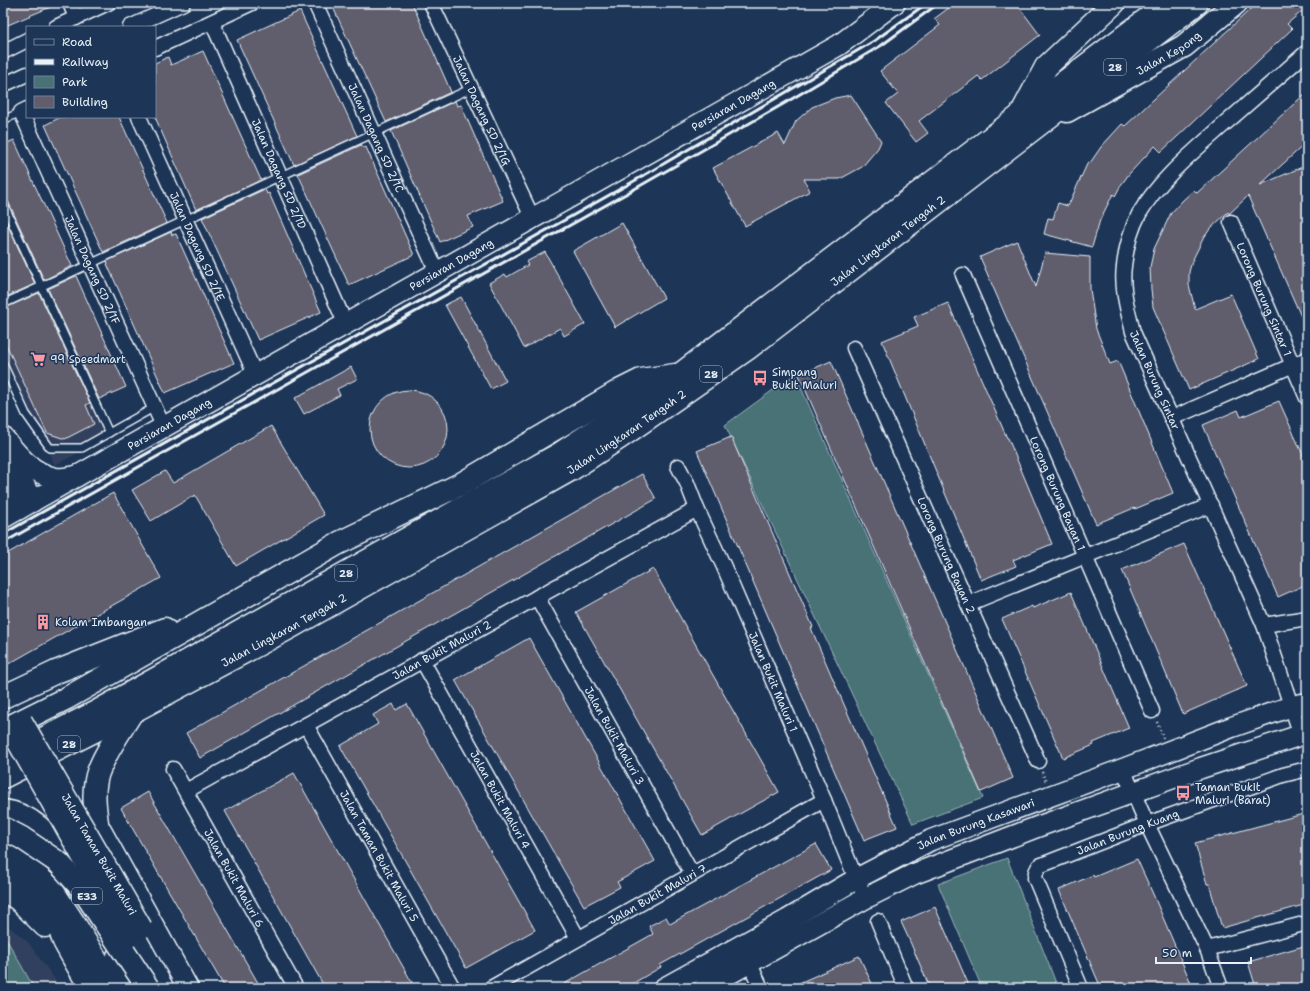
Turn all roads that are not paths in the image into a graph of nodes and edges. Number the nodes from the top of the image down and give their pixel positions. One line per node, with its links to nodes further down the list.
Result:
1 (70, 3): 12 (street)
2 (108, 3): 12 (street)
3 (183, 3): 15 (street)
4 (252, 3): 13 (street)
5 (315, 3): 28 (street, Jalan Dagang SD 2/1C)
6 (431, 3): 22 (street, Jalan Dagang SD 2/1G)
7 (895, 3): 31 (main road, Persiaran Dagang)
8 (1114, 3): 27 (main road)
9 (1168, 3): 27 (main road, Jalan Lingkaran Tengah 2 / 28)
10 (1197, 3): 27 (main road, Jalan Lingkaran Tengah 2 / 28)
11 (1236, 3): 27 (main road, Jalan Kepong)
12 (76, 18): 14 (street)
13 (212, 22): 17 (street); 29 (street, Jalan Dagang SD 2/1D)
14 (58, 26)
15 (132, 26)
16 (26, 40): 18 (street)
17 (156, 48)
18 (3, 52)
19 (1307, 52): 48 (street, Jalan Burung Sintar)
20 (26, 74): 21 (street)
21 (3, 85)
22 (472, 88): 28 (lane); 31 (street, Jalan Dagang SD 2/1G)
23 (24, 110): 26 (lane)
24 (27, 118): 34 (street, Jalan Dagang SD 2/1F)
25 (139, 118): 32 (street, Jalan Dagang SD 2/1E)
26 (3, 120)
27 (1026, 123): 44 (main road, Jalan Lingkaran Tengah 2 / 28); 68 (main road, Jalan Lingkaran Tengah 2 / 28)
28 (374, 133): 29 (lane); 35 (street, Jalan Dagang SD 2/1C)
29 (280, 176): 32 (lane); 39 (street, Jalan Dagang SD 2/1D)
30 (3, 203): 37 (lane)
31 (533, 219): 35 (main road, Persiaran Dagang)
32 (185, 220): 34 (lane); 45 (street, Jalan Dagang SD 2/1E)
33 (1231, 222): 43 (street, Lorong Burung Sintar 1)
34 (90, 264): 37 (lane); 47 (street, Jalan Dagang SD 2/1F)
35 (437, 272): 39 (main road, Persiaran Dagang)
36 (963, 275): 58 (street, Lorong Burung Bayan 1)
37 (41, 286): 38 (lane); 50 (lane)
38 (3, 304)
39 (346, 325): 45 (main road, Persiaran Dagang)
40 (854, 348): 61 (street, Lorong Burung Bayan 2)
41 (1307, 360): 43 (street)
42 (3, 364): 50 (lane)
43 (1293, 366): 46 (street, Lorong Burung Sintar 1); 48 (street)
44 (682, 374): 59 (main road); 76 (main road, Jalan Lingkaran Tengah 2 / 28)
45 (256, 376): 49 (main road, Persiaran Dagang)
46 (1307, 398)
47 (155, 407): 49 (street, Jalan Dagang SD 2/1F); 50 (lane)
48 (1172, 418): 55 (street, Jalan Burung Sintar)
49 (164, 428): 53 (main road, Persiaran Dagang)
50 (109, 432)
51 (3, 437): 53 (main road); 57 (main road)
52 (678, 466): 56 (street, Jalan Bukit Maluri 1)
53 (79, 476): 57 (main road, Persiaran Dagang)
54 (3, 480): 57 (main road)
55 (1210, 505): 58 (street); 63 (street, Jalan Burung Sintar)
56 (697, 509): 60 (street, Jalan Bukit Maluri 2); 79 (street, Jalan Bukit Maluri 1)
57 (18, 510)
58 (1085, 556): 61 (street); 67 (street, Lorong Burung Bayan 1)
59 (249, 595): 65 (main road); 70 (main road)
60 (537, 597): 64 (street, Jalan Bukit Maluri 2); 89 (street, Jalan Bukit Maluri 3)
61 (968, 604): 72 (street, Lorong Burung Bayan 2)
62 (1307, 618): 63 (street)
63 (1264, 625): 66 (street, Jalan Burung Sintar)
64 (422, 660): 69 (street, Jalan Bukit Maluri 2); 96 (street, Jalan Bukit Maluri 4)
65 (3, 697)
66 (1299, 705): 71 (street, Jalan Burung Sintar); 74 (main road, Jalan Burung Kasawari)
67 (1152, 711)
68 (132, 712): 76 (main road, Jalan Lingkaran Tengah 2 / 28); 82 (main road)
69 (306, 724): 77 (street, Jalan Bukit Maluri 2); 108 (street, Jalan Taman Bukit Maluri 5)
70 (11, 726): 95 (main road, Jalan Taman Bukit Maluri, bridge)
71 (1304, 734): 78 (main road, Jalan Burung Kasawari)
72 (1038, 761)
73 (173, 768): 77 (street, Jalan Bukit Maluri 6)
74 (1123, 769): 78 (street); 90 (main road, Jalan Burung Kasawari)
75 (1307, 769): 83 (street, Jalan Burung Kuang)
76 (4, 773)
77 (186, 791): 107 (street, Jalan Bukit Maluri 6)
78 (1133, 793): 83 (street); 92 (main road, Jalan Burung Kasawari)
79 (824, 800): 89 (street, Jalan Bukit Maluri 7); 90 (street, Jalan Bukit Maluri 1)
80 (3, 810): 85 (main road)
81 (3, 822): 85 (main road)
82 (97, 823): 86 (main road); 106 (main road)
83 (1146, 824): 98 (street); 114 (street, Jalan Burung Kuang)
84 (3, 828): 103 (main road, E33, bridge)
85 (44, 829): 86 (main road)
86 (60, 850): 102 (main road)
87 (3, 851): 101 (main road)
88 (3, 871): 97 (main road)
89 (692, 874): 96 (street, Jalan Bukit Maluri 7)
90 (856, 879): 92 (street, Jalan Bukit Maluri 1); 110 (main road, Jalan Burung Kasawari)
91 (3, 890): 97 (main road)
92 (866, 898): 99 (main road, Jalan Burung Kasawari)
93 (878, 921): 113 (street)
94 (1307, 923): 98 (street)
95 (135, 933): 104 (main road, Jalan Taman Bukit Maluri); 105 (main road, Jalan Taman Bukit Maluri)
96 (578, 938): 109 (street, Jalan Bukit Maluri 7)
97 (64, 943): 100 (main road)
98 (1207, 949): 115 (street)
99 (749, 962): 111 (main road, Jalan Burung Kasawari); 112 (street)
100 (91, 988)
101 (115, 988)
102 (134, 988)
103 (148, 988)
104 (156, 988)
105 (176, 988)
106 (188, 988)
107 (296, 988)
108 (453, 988)
109 (491, 988)
110 (664, 988)
111 (704, 988)
112 (760, 988)
113 (906, 988)
114 (1081, 988)
115 (1221, 988)

